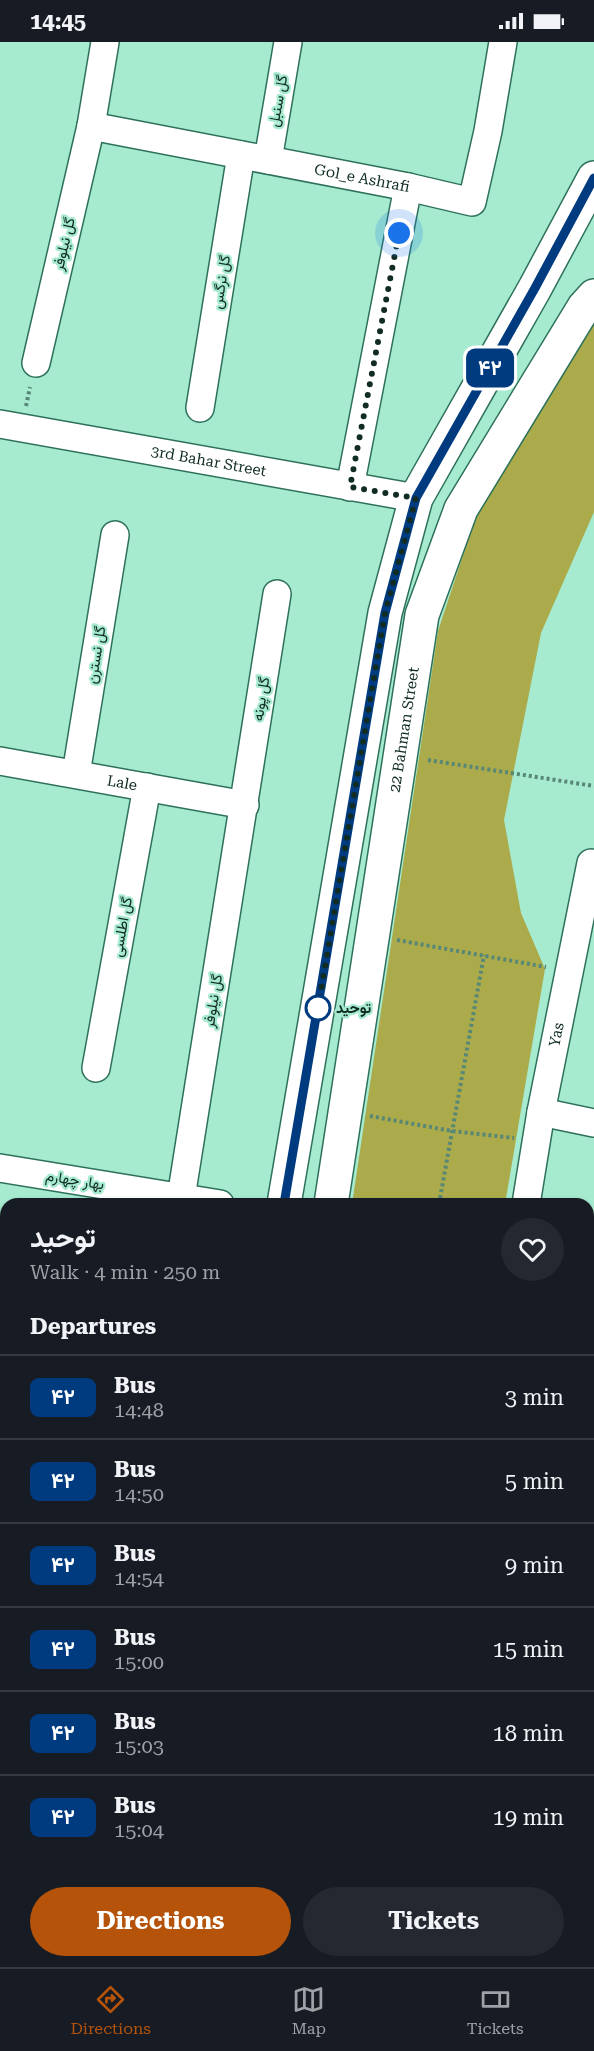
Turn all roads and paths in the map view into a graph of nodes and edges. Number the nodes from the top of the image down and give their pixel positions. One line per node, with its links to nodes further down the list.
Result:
1 (105, 42): 4 (street, گل نیلوفر)
2 (288, 42): 6 (street, گل سنبل)
3 (503, 42): 7 (street, Gol_e Ashrafi)
4 (91, 126): 5 (street, Gol_e Ashrafi); 10 (street, گل نیلوفر)
5 (241, 155): 6 (street, Gol_e Ashrafi); 11 (street, گل نرگس)
6 (268, 160): 7 (street, Gol_e Ashrafi)
7 (408, 187): 13 (street)
8 (589, 194): 14 (main road)
9 (594, 296): 17 (main road, 22 Bahman Street)
10 (36, 363): 12 (path)
11 (200, 408)
12 (10, 426): 13 (street, 3rd Bahar Street)
13 (350, 487): 14 (street, 3rd Bahar Street)
14 (416, 498): 36 (main road)
15 (115, 535): 19 (street, گل نسترن)
16 (277, 594): 22 (street, گل پونه)
17 (400, 756): 20 (path); 24 (main road, 22 Bahman Street)
18 (0, 761): 19 (street, Lale)
19 (76, 774): 21 (street, Lale)
20 (594, 786)
21 (147, 787): 22 (street, Lale); 27 (street, گل اطلسی)
22 (245, 805): 35 (street, گل نیلوفر)
23 (591, 864): 26 (street, Yas)
24 (373, 936): 25 (path); 28 (main road, 22 Bahman Street)
25 (483, 955): 26 (path); 31 (path)
26 (569, 971): 29 (street, Yas)
27 (96, 1068)
28 (345, 1112): 31 (path); 37 (main road, 22 Bahman Street)
29 (541, 1112): 30 (street); 32 (street, Yas)
30 (594, 1123)
31 (452, 1131): 32 (path); 38 (path)
32 (536, 1141): 39 (street, Yas)
33 (0, 1168): 34 (street, بهار چهارم)
34 (164, 1198)
35 (180, 1198)
36 (285, 1198)
37 (332, 1198)
38 (440, 1198)
39 (527, 1198)

